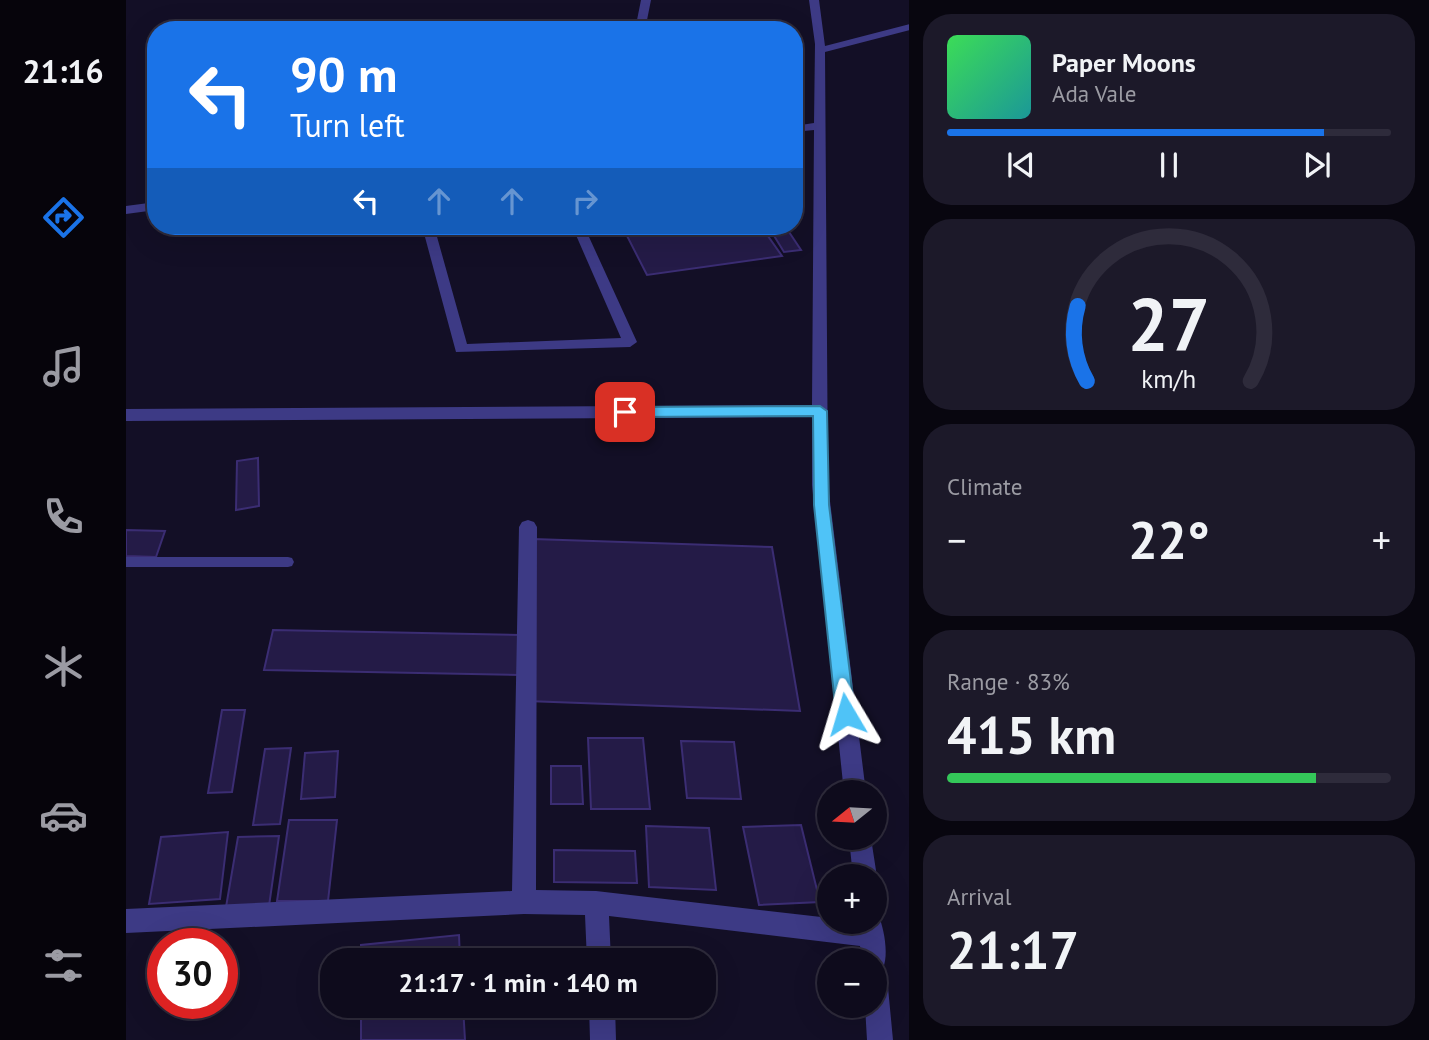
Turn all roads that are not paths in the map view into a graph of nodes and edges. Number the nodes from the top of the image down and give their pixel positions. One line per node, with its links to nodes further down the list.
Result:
1 (646, 0): 3 (street)
2 (814, 0): 5 (street)
3 (642, 21)
4 (909, 27): 5 (street)
5 (820, 50): 6 (street)
6 (820, 126): 7 (street); 12 (street)
7 (803, 128)
8 (147, 207): 9 (street)
9 (126, 210)
10 (430, 235): 11 (street)
11 (582, 235)
12 (820, 411): 13 (street); 17 (street)
13 (126, 415)
14 (528, 527): 18 (street)
15 (126, 562): 16 (lane)
16 (289, 562)
17 (853, 780)
18 (524, 902): 19 (street); 20 (street)
19 (596, 903): 21 (street); 22 (street)
20 (126, 921)
21 (817, 924)
22 (598, 948)
23 (602, 1018): 25 (street)
24 (878, 1018): 26 (street)
25 (603, 1040)
26 (880, 1040)

